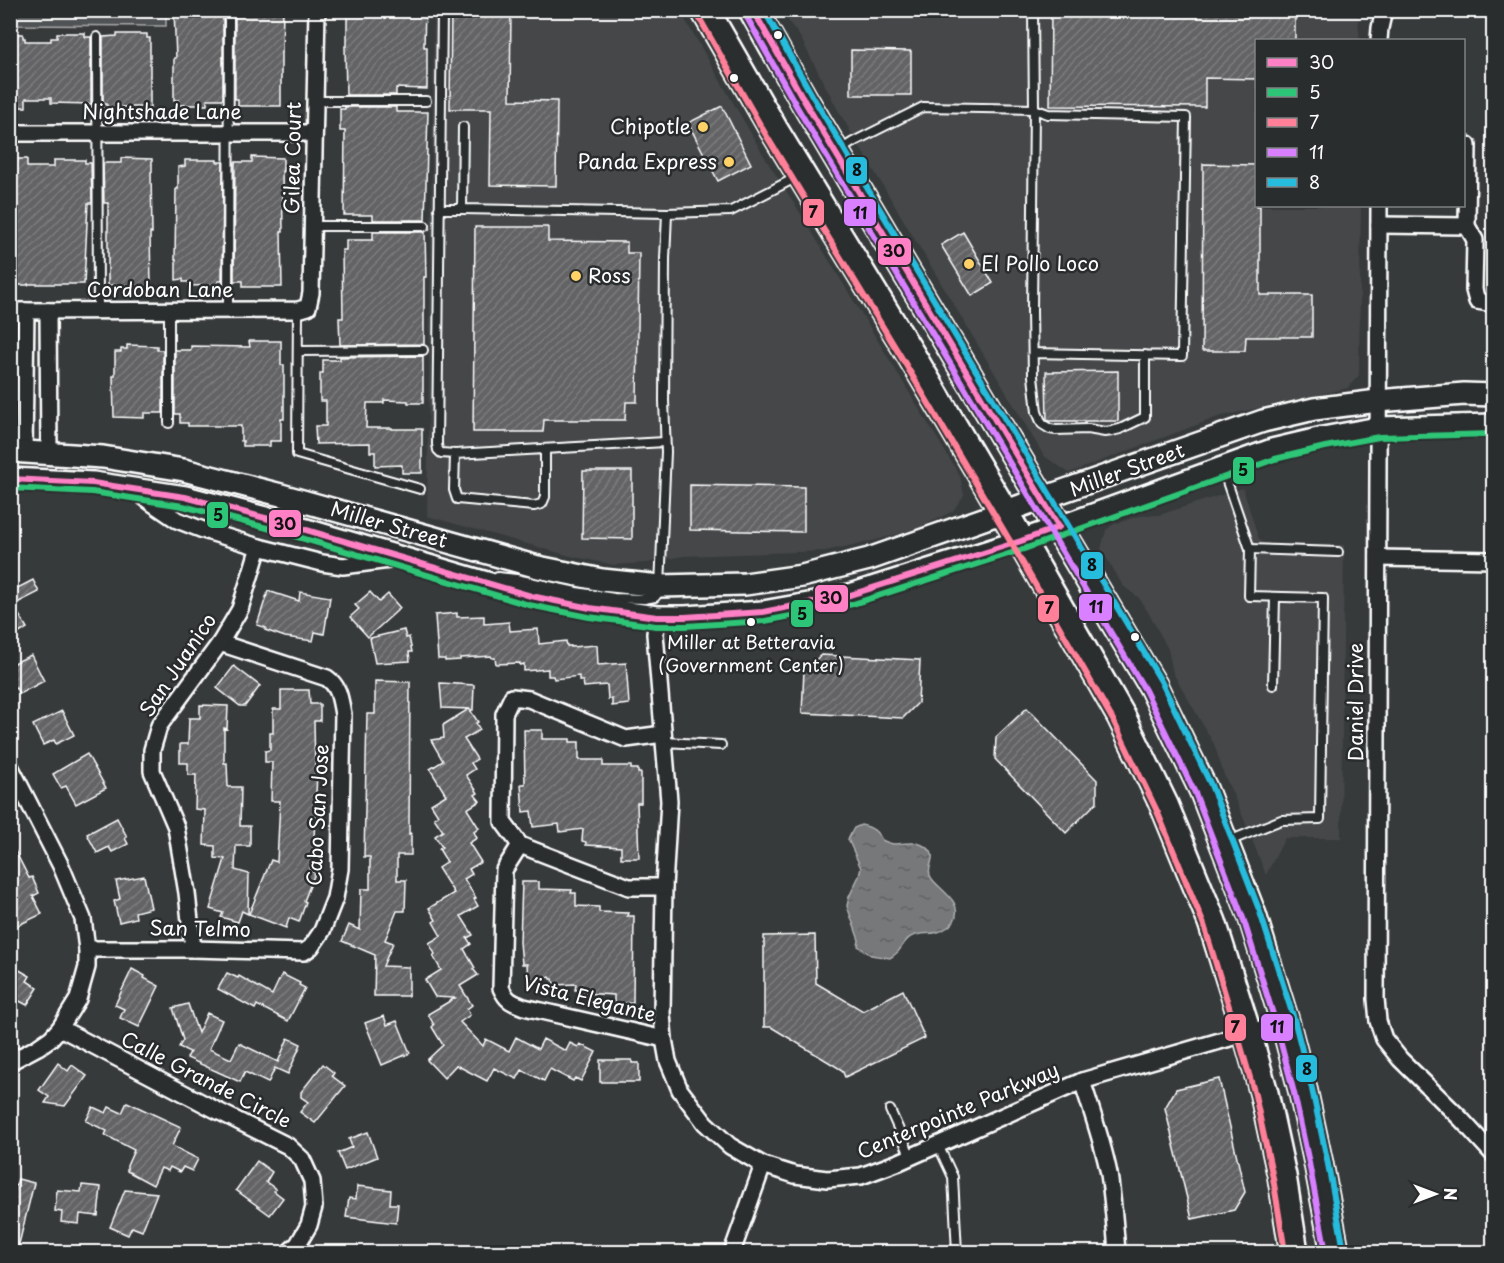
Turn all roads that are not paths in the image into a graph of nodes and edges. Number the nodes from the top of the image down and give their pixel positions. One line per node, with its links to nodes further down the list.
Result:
1 (317, 10): 10 (street, Gilea Court)
2 (442, 10): 22 (lane)
3 (705, 10): 20 (highway)
4 (753, 10): 19 (highway)
5 (1033, 10): 12 (lane)
6 (1384, 10): 9 (street)
7 (229, 16): 16 (lane)
8 (97, 37): 15 (lane)
9 (1380, 39)
10 (315, 101): 11 (lane); 17 (street, Gilea Court)
11 (426, 101)
12 (1034, 109): 19 (lane); 38 (lane); 39 (lane)
13 (463, 128): 23 (lane)
14 (10, 133): 15 (street, Nightshade Lane)
15 (97, 133): 16 (street, Nightshade Lane); 35 (lane)
16 (228, 133): 17 (street, Nightshade Lane); 32 (lane)
17 (314, 133): 26 (street, Gilea Court)
18 (1468, 145): 28 (street)
19 (836, 153): 20 (highway); 54 (highway)
20 (801, 175): 24 (lane); 55 (highway)
21 (1379, 207): 25 (street, Daniel Drive)
22 (439, 208): 23 (lane); 49 (lane)
23 (462, 209): 24 (lane)
24 (667, 213): 45 (lane)
25 (1378, 225): 28 (street); 41 (street, Daniel Drive)
26 (312, 226): 27 (lane); 30 (street, Gilea Court)
27 (424, 226)
28 (1467, 226): 29 (street)
29 (1494, 304)
30 (303, 309): 32 (street, Cordoban Lane); 37 (lane)
31 (169, 310): 32 (street, Cordoban Lane); 35 (street, Cordoban Lane); 42 (lane)
32 (228, 310)
33 (18, 311): 34 (street, Cordoban Lane); 47 (street)
34 (48, 311): 35 (street, Cordoban Lane); 48 (street)
35 (98, 311)
36 (423, 350): 37 (lane)
37 (298, 351): 53 (lane)
38 (1033, 353): 39 (lane); 39 (lane)
39 (1145, 355)
40 (1494, 395): 41 (street, Miller Street)
41 (1378, 401): 44 (street, Daniel Drive); 54 (street, Miller Street)
42 (169, 423)
43 (1494, 425): 44 (street, Miller Street)
44 (1378, 428): 50 (street, Miller Street); 62 (street, Daniel Drive)
45 (666, 442): 46 (lane); 66 (lane)
46 (545, 449): 49 (lane); 49 (lane)
47 (17, 451): 48 (street, Miller Street)
48 (49, 453): 66 (street, Miller Street)
49 (454, 454)
50 (1223, 468): 56 (street, Miller Street); 59 (lane)
51 (10, 479): 52 (street, Miller Street)
52 (133, 488): 58 (street, Miller Street); 61 (street, Miller Street)
53 (420, 489)
54 (1042, 500): 55 (street, Miller Street); 56 (highway)
55 (1004, 513): 57 (highway); 65 (street, Miller Street)
56 (1059, 527): 57 (street, Miller Street); 74 (highway)
57 (1021, 541): 68 (street, Miller Street); 82 (highway)
58 (259, 547): 61 (street, Miller Street); 69 (street, San Juanico)
59 (1250, 549): 60 (lane); 67 (lane)
60 (1338, 552)
61 (406, 558): 64 (street, Miller Street)
62 (1378, 558): 63 (street); 88 (street, Daniel Drive)
63 (1494, 560)
64 (454, 572): 66 (lane, Miller Street); 68 (street, Miller Street)
65 (802, 576): 66 (street, Miller Street); 68 (street)
66 (660, 586)
67 (1275, 597): 70 (lane); 74 (lane)
68 (657, 617): 71 (street, Centerpointe Parkway)
69 (220, 643): 77 (street, Cabo San Jose); 79 (street, San Juanico)
70 (1273, 685)
71 (663, 738): 72 (lane); 75 (street); 76 (street, Centerpointe Parkway)
72 (721, 745)
73 (10, 766): 78 (street)
74 (1224, 843): 80 (highway)
75 (520, 845): 76 (street); 83 (street, Vista Elegante)
76 (664, 887): 83 (street, Centerpointe Parkway)
77 (311, 947): 79 (street, San Telmo)
78 (87, 949): 79 (street, San Telmo); 81 (street)
79 (193, 949)
80 (1284, 1022): 82 (street, Centerpointe Parkway); 96 (highway)
81 (60, 1028): 84 (street); 91 (street, Calle Grande Circle)
82 (1247, 1034): 85 (street, Centerpointe Parkway); 95 (highway)
83 (664, 1039): 90 (street, Centerpointe Parkway)
84 (10, 1062)
85 (1082, 1081): 87 (street, Centerpointe Parkway); 94 (street)
86 (890, 1110): 89 (lane)
87 (938, 1145): 89 (street, Centerpointe Parkway); 93 (lane)
88 (1494, 1155)
89 (911, 1157): 90 (street, Centerpointe Parkway)
90 (763, 1165): 92 (street)
91 (289, 1252)
92 (732, 1252)
93 (957, 1252)
94 (1117, 1252)
95 (1294, 1252)
96 (1335, 1252)

